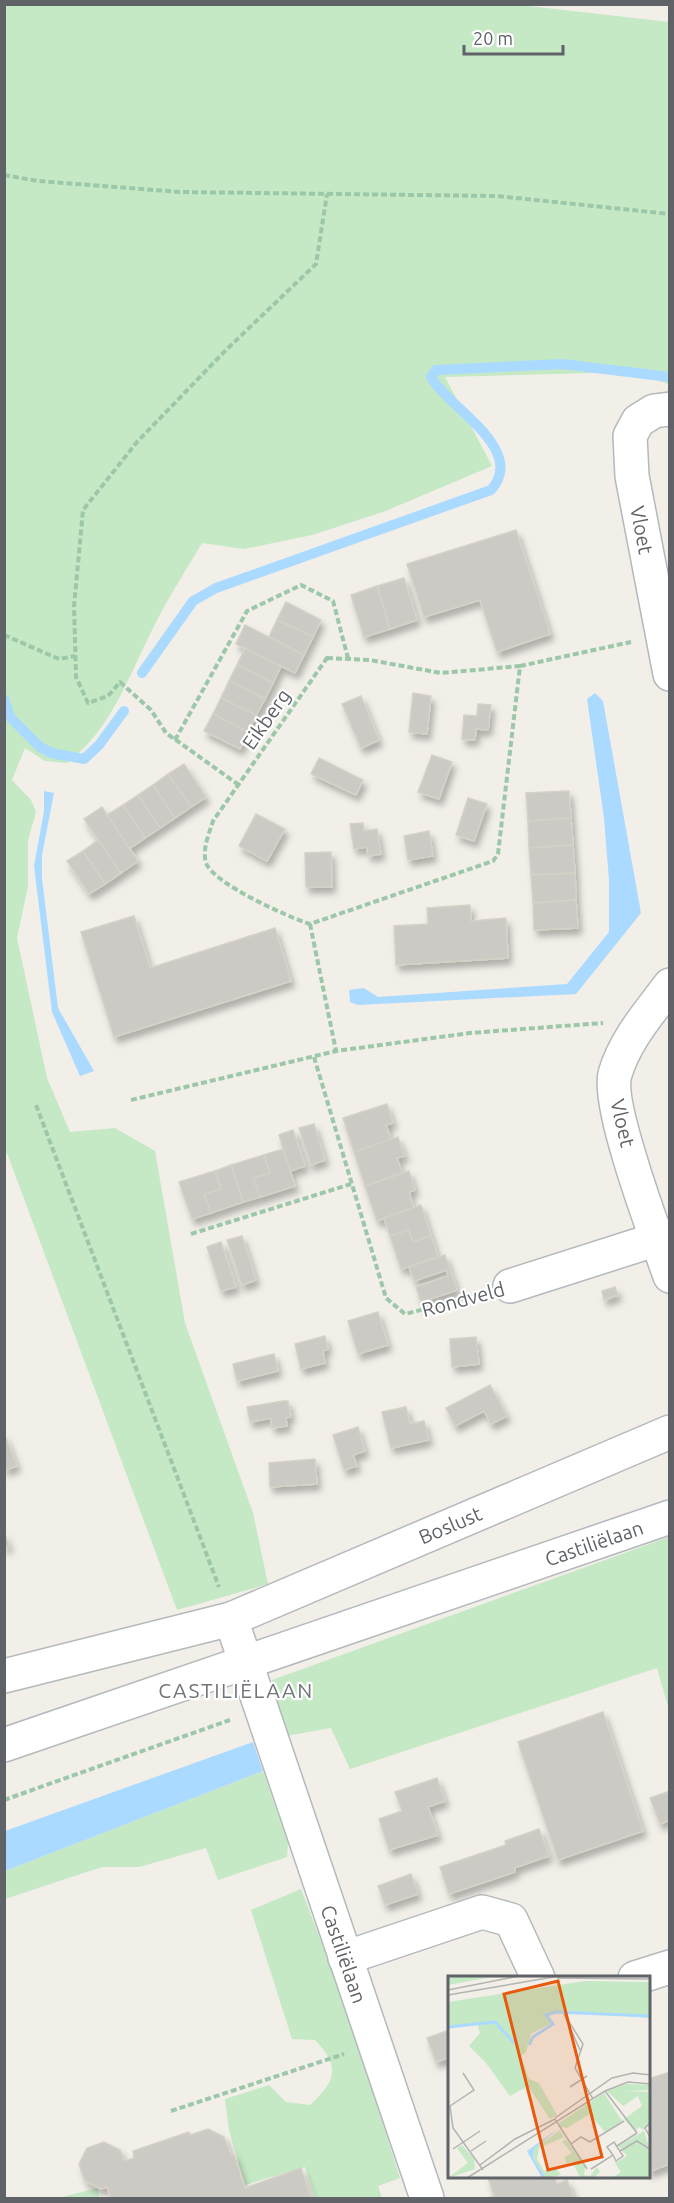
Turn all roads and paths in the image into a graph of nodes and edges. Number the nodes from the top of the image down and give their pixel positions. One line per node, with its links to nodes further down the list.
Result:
1 (4, 175): 2 (path)
2 (327, 194): 3 (path); 7 (path)
3 (669, 214)
4 (669, 409): 6 (street, Vloet)
5 (4, 634): 7 (path)
6 (662, 635): 9 (path, Eikberg); 10 (street, Vloet)
7 (75, 656): 11 (path)
8 (348, 658): 9 (path, Eikberg); 11 (path); 12 (path, Eikberg)
9 (520, 666): 13 (path)
10 (669, 674)
11 (175, 740): 12 (path)
12 (239, 785): 13 (path, Eikberg)
13 (310, 924): 16 (path)
14 (669, 985): 15 (street, Vloet)
15 (644, 1020): 16 (path); 22 (street, Vloet)
16 (336, 1051): 17 (path)
17 (314, 1057): 18 (path); 20 (path, Rondveld)
18 (131, 1100)
19 (36, 1105): 27 (path)
20 (351, 1184): 21 (path); 24 (path, Rondveld)
21 (191, 1234)
22 (663, 1237): 23 (street, Vloet); 24 (street, Rondveld)
23 (669, 1276)
24 (510, 1286)
25 (669, 1432): 27 (street, Boslust)
26 (669, 1517): 28 (street, Castiliëlaan)
27 (231, 1618): 28 (street, Castiliëlaan); 29 (street)
28 (246, 1664): 30 (street, Castiliëlaan); 31 (street, Castiliëlaan)
29 (4, 1676)
30 (261, 1709): 32 (path); 33 (street, Castiliëlaan)
31 (4, 1746)
32 (4, 1800)
33 (345, 1958): 35 (street); 37 (street, Castiliëlaan)
34 (669, 1967): 36 (street)
35 (537, 1976)
36 (641, 1976)
37 (374, 2044): 38 (path); 39 (street, Castiliëlaan)
38 (171, 2111)
39 (427, 2199)

